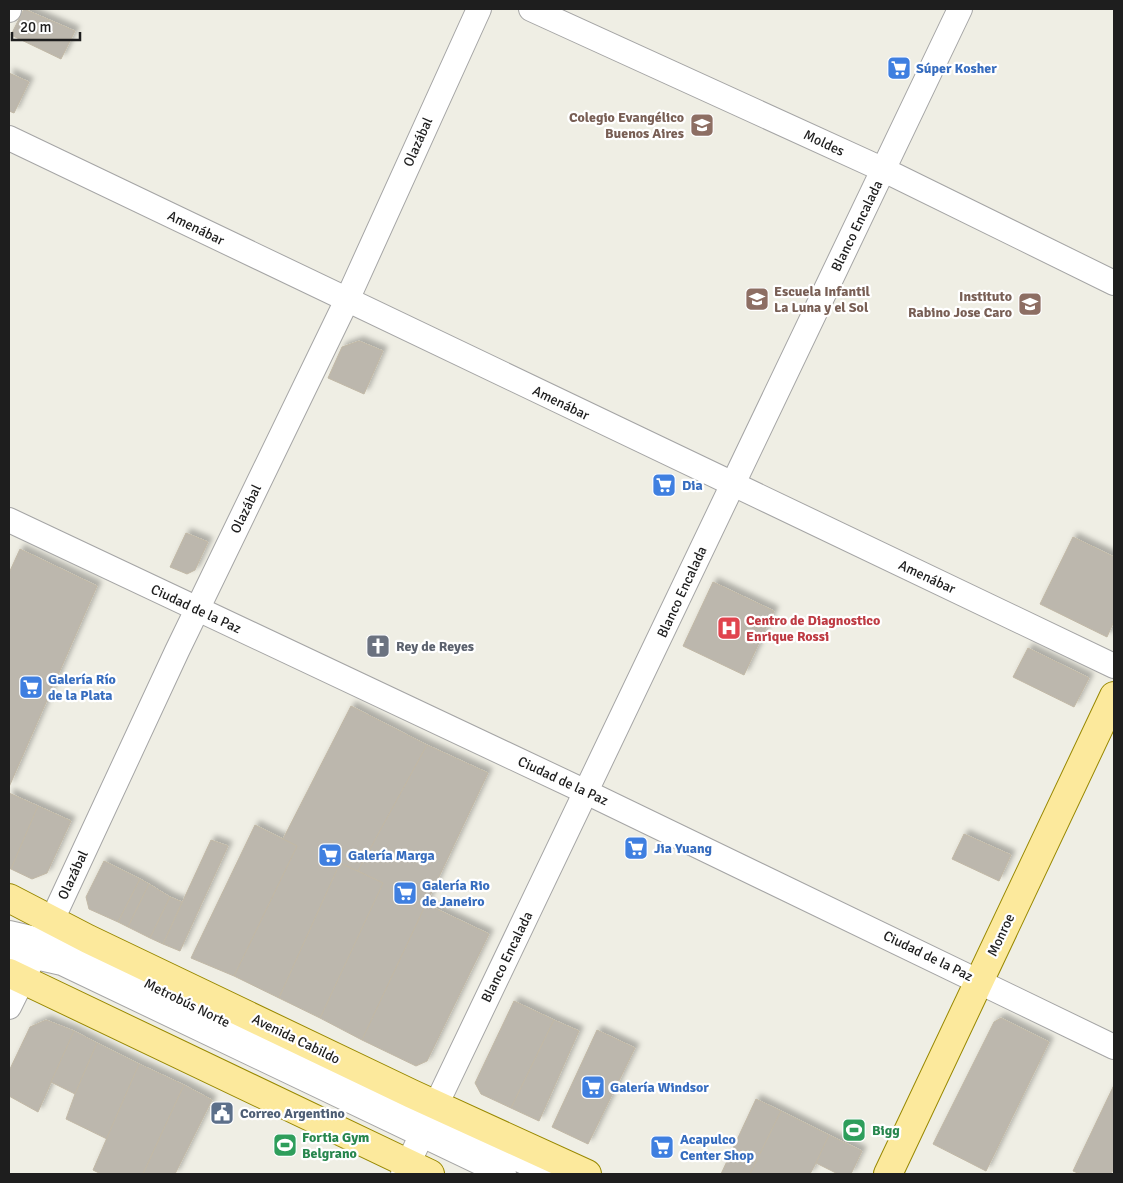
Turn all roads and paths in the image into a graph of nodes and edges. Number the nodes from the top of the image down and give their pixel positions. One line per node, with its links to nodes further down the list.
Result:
1 (479, 9): 7 (street, Olazábal)
2 (531, 9): 5 (street, Moldes)
3 (960, 9): 5 (street, Blanco Encalada)
4 (9, 138): 7 (street, Amenábar)
5 (884, 170): 6 (street, Moldes); 8 (street, Blanco Encalada)
6 (1114, 283)
7 (347, 300): 8 (street, Amenábar); 10 (street, Olazábal)
8 (733, 485): 11 (street, Amenábar); 13 (street, Blanco Encalada)
9 (9, 520): 10 (street, Ciudad de la Paz)
10 (197, 610): 13 (street, Ciudad de la Paz); 16 (street, Olazábal)
11 (1114, 666)
12 (1114, 696): 19 (main road, Monroe)
13 (586, 792): 19 (street, Ciudad de la Paz); 22 (street, Blanco Encalada)
14 (9, 898): 16 (main road, Avenida Cabildo)
15 (9, 933): 16 (street, Metrobús Norte)
16 (43, 939): 17 (street, Metrobús Norte); 18 (street, Olazábal); 22 (main road, Avenida Cabildo); 22 (street, Metrobús Norte)
17 (9, 951)
18 (15, 976): 20 (street, Olazábal); 23 (main road)
19 (979, 981): 21 (street, Ciudad de la Paz); 27 (main road, Monroe)
20 (9, 1007)
21 (1114, 1047)
22 (429, 1120): 23 (street, Blanco Encalada); 24 (street, Metrobús Norte); 25 (street, Metrobús Norte); 26 (main road, Avenida Cabildo)
23 (414, 1171)
24 (504, 1174)
25 (552, 1174)
26 (587, 1174)
27 (888, 1174)

